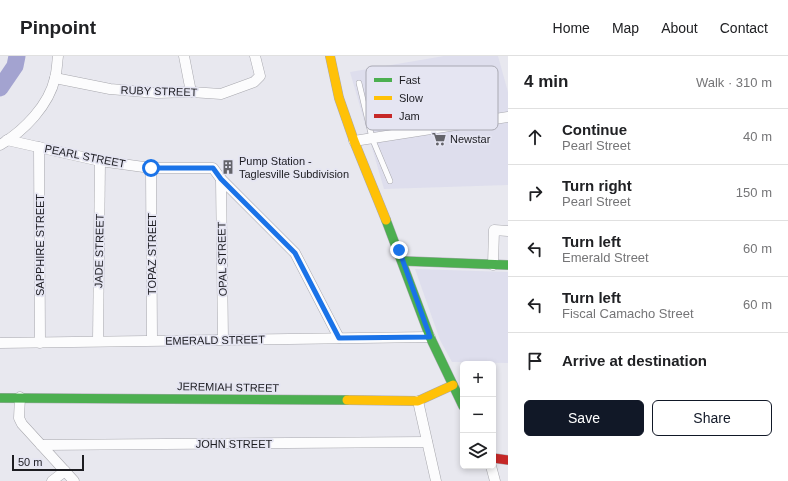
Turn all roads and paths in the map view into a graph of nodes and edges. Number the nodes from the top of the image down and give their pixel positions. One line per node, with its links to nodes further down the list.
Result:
1 (58, 56): 5 (street)
2 (184, 56): 7 (street)
3 (255, 56): 7 (street, RUBY STREET)
4 (330, 56): 14 (street)
5 (55, 78): 7 (street, RUBY STREET); 15 (street)
6 (359, 83): 8 (lane)
7 (191, 92)
8 (366, 113)
9 (508, 117): 10 (street)
10 (498, 119)
11 (370, 130): 13 (lane)
12 (424, 130): 13 (street)
13 (372, 138): 14 (street); 20 (lane)
14 (354, 141): 22 (street)
15 (4, 142): 16 (street, PEARL STREET)
16 (39, 147): 17 (street, PEARL STREET); 30 (street, SAPPHIRE STREET)
17 (100, 161): 18 (street, PEARL STREET); 29 (street, JADE STREET)
18 (151, 168): 19 (street, PEARL STREET); 28 (street, TOPAZ STREET)
19 (221, 179): 26 (street, PEARL STREET); 27 (street, OPAL STREET)
20 (390, 181)
21 (508, 231): 24 (street)
22 (404, 261): 24 (street); 25 (street)
23 (508, 264): 24 (street)
24 (493, 265)
25 (430, 337): 26 (street, EMERALD STREET); 32 (street)
26 (339, 338): 27 (street, EMERALD STREET)
27 (223, 339): 28 (street, EMERALD STREET)
28 (152, 340): 29 (street, EMERALD STREET)
29 (98, 341): 30 (street, EMERALD STREET)
30 (40, 342): 31 (street, EMERALD STREET)
31 (0, 344)
32 (453, 385): 35 (street); 36 (street, JEREMIAH STREET)
33 (20, 397): 34 (street, JEREMIAH STREET); 36 (street, JEREMIAH STREET); 38 (street)
34 (0, 398)
35 (460, 400)
36 (418, 401): 37 (street)
37 (427, 442): 38 (street, JOHN STREET); 45 (street)
38 (41, 445): 42 (street)
39 (496, 458): 40 (street)
40 (508, 460)
41 (492, 469): 46 (street)
42 (65, 471): 43 (street); 44 (street)
43 (52, 481)
44 (74, 481)
45 (436, 481)
46 (495, 481)

